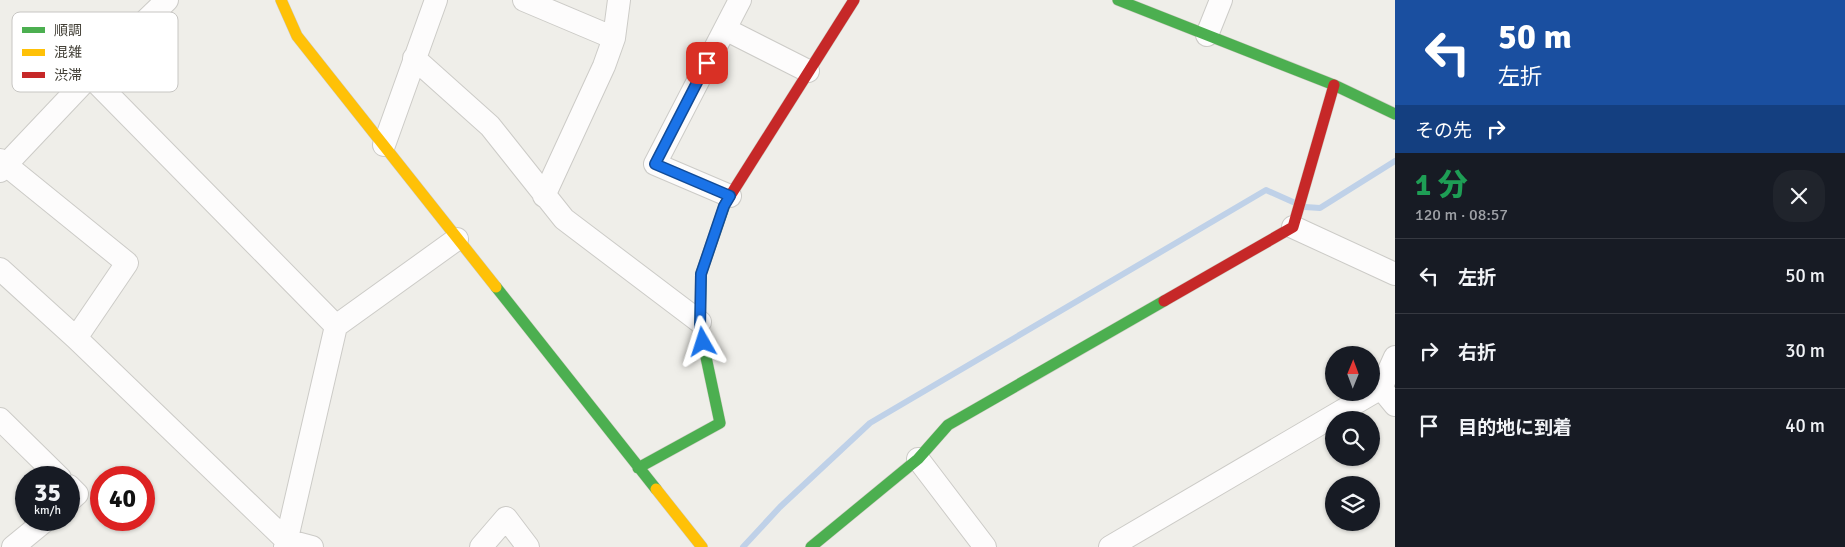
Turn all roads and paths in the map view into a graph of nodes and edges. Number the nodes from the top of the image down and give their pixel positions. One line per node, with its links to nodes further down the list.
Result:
1 (167, 0): 10 (street)
2 (281, 0): 20 (street)
3 (436, 0): 14 (street)
4 (524, 0): 13 (street)
5 (619, 0): 13 (street)
6 (740, 0): 11 (street)
7 (854, 0): 15 (street)
8 (1118, 0): 12 (street)
9 (1221, 0): 12 (street)
10 (155, 12)
11 (724, 29): 15 (street); 23 (street)
12 (1207, 35): 16 (street)
13 (614, 38): 22 (street)
14 (414, 58): 20 (street); 22 (street)
15 (808, 71): 23 (street)
16 (1334, 85): 19 (street); 24 (street)
17 (74, 92): 21 (street)
18 (106, 92): 29 (street)
19 (1395, 114)
20 (384, 145): 25 (street)
21 (2, 165): 30 (street)
22 (544, 196): 28 (street)
23 (730, 196): 28 (street)
24 (1293, 227): 27 (street); 34 (street)
25 (457, 239): 29 (street); 36 (street)
26 (0, 269): 30 (street)
27 (1395, 274)
28 (700, 322): 36 (street)
29 (336, 326): 38 (street)
30 (76, 338): 38 (street)
31 (1395, 356): 32 (street)
32 (1388, 396): 46 (street)
33 (0, 420): 35 (street)
34 (918, 459): 44 (street); 45 (street)
35 (48, 466)
36 (638, 468): 43 (street)
37 (33, 531): 39 (street)
38 (286, 544): 40 (street)
39 (13, 547)
40 (312, 547)
41 (481, 547): 42 (street)
42 (528, 547)
43 (702, 547)
44 (811, 547)
45 (985, 547)
46 (1110, 547)

